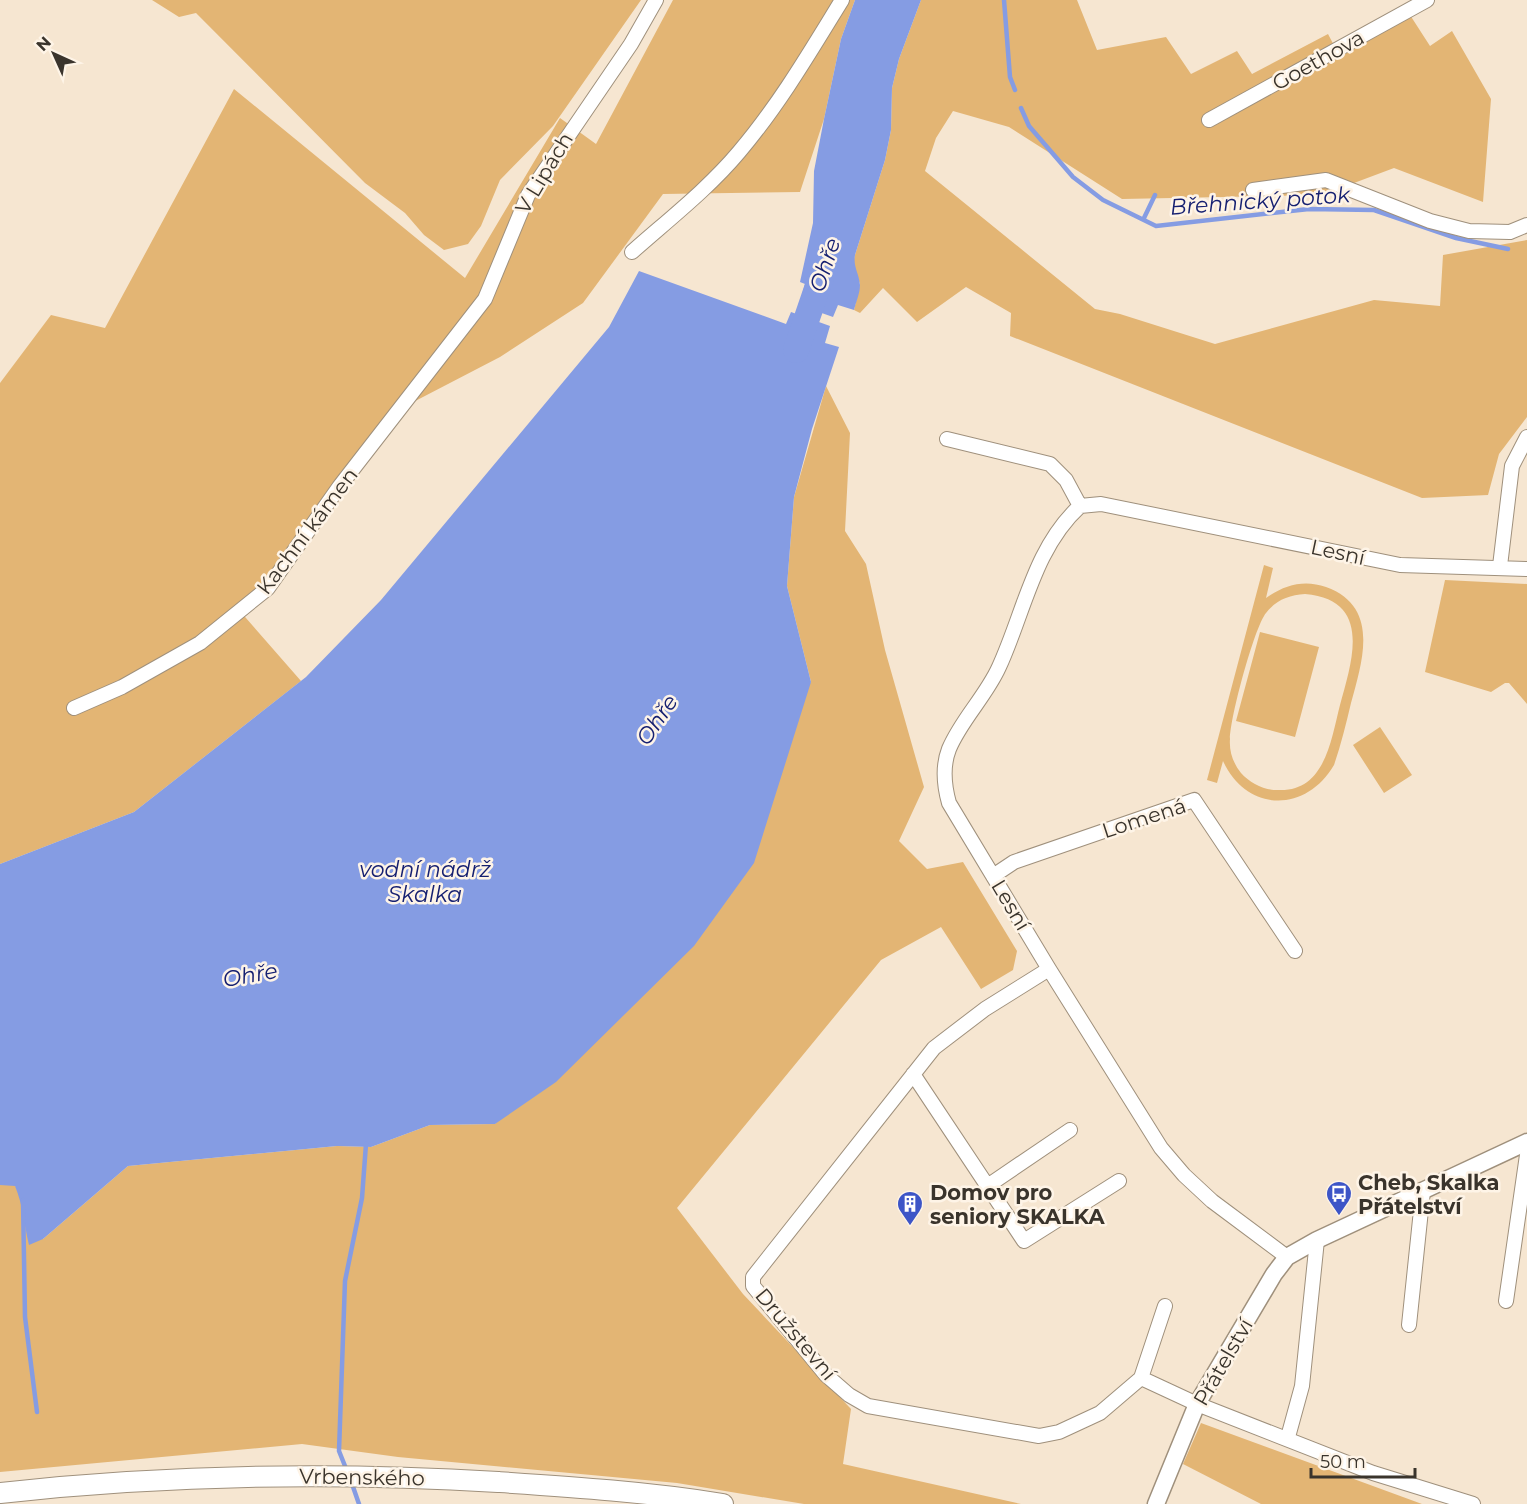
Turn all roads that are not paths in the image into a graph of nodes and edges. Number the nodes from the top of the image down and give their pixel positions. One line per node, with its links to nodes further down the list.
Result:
1 (656, 0): 8 (street, V Lipách)
2 (842, 0): 7 (street)
3 (1427, 0): 4 (street, Goethova)
4 (1209, 120)
5 (1252, 190): 6 (street)
6 (1527, 225)
7 (632, 252)
8 (402, 410): 14 (street, Kachní kámen)
9 (1527, 437): 12 (street)
10 (947, 439): 11 (street)
11 (1080, 506): 12 (street, Lesní); 15 (street, Lesní)
12 (1500, 566): 13 (street, Lesní)
13 (1527, 569)
14 (74, 708)
15 (993, 876): 16 (street, Lomená); 17 (street, Lesní)
16 (1295, 951)
17 (1049, 969): 18 (street, Družstevní); 26 (street, Lesní)
18 (913, 1074): 23 (street); 30 (street, Družstevní)
19 (1070, 1130): 23 (street)
20 (1527, 1142): 24 (street, Přátelství)
21 (1527, 1155): 27 (street)
22 (1119, 1181): 23 (street)
23 (986, 1187)
24 (1423, 1191): 25 (street, Přátelství); 29 (street)
25 (1317, 1240): 26 (street, Přátelství); 32 (street)
26 (1287, 1257): 31 (street, Přátelství)
27 (1506, 1301)
28 (1166, 1306): 30 (street)
29 (1409, 1325)
30 (1141, 1378): 31 (street)
31 (1197, 1404): 32 (street); 35 (street, Přátelství)
32 (1288, 1437): 36 (street)
33 (0, 1493): 34 (main road, Vrbenského)
34 (723, 1504)
35 (1156, 1504)
36 (1473, 1504)

